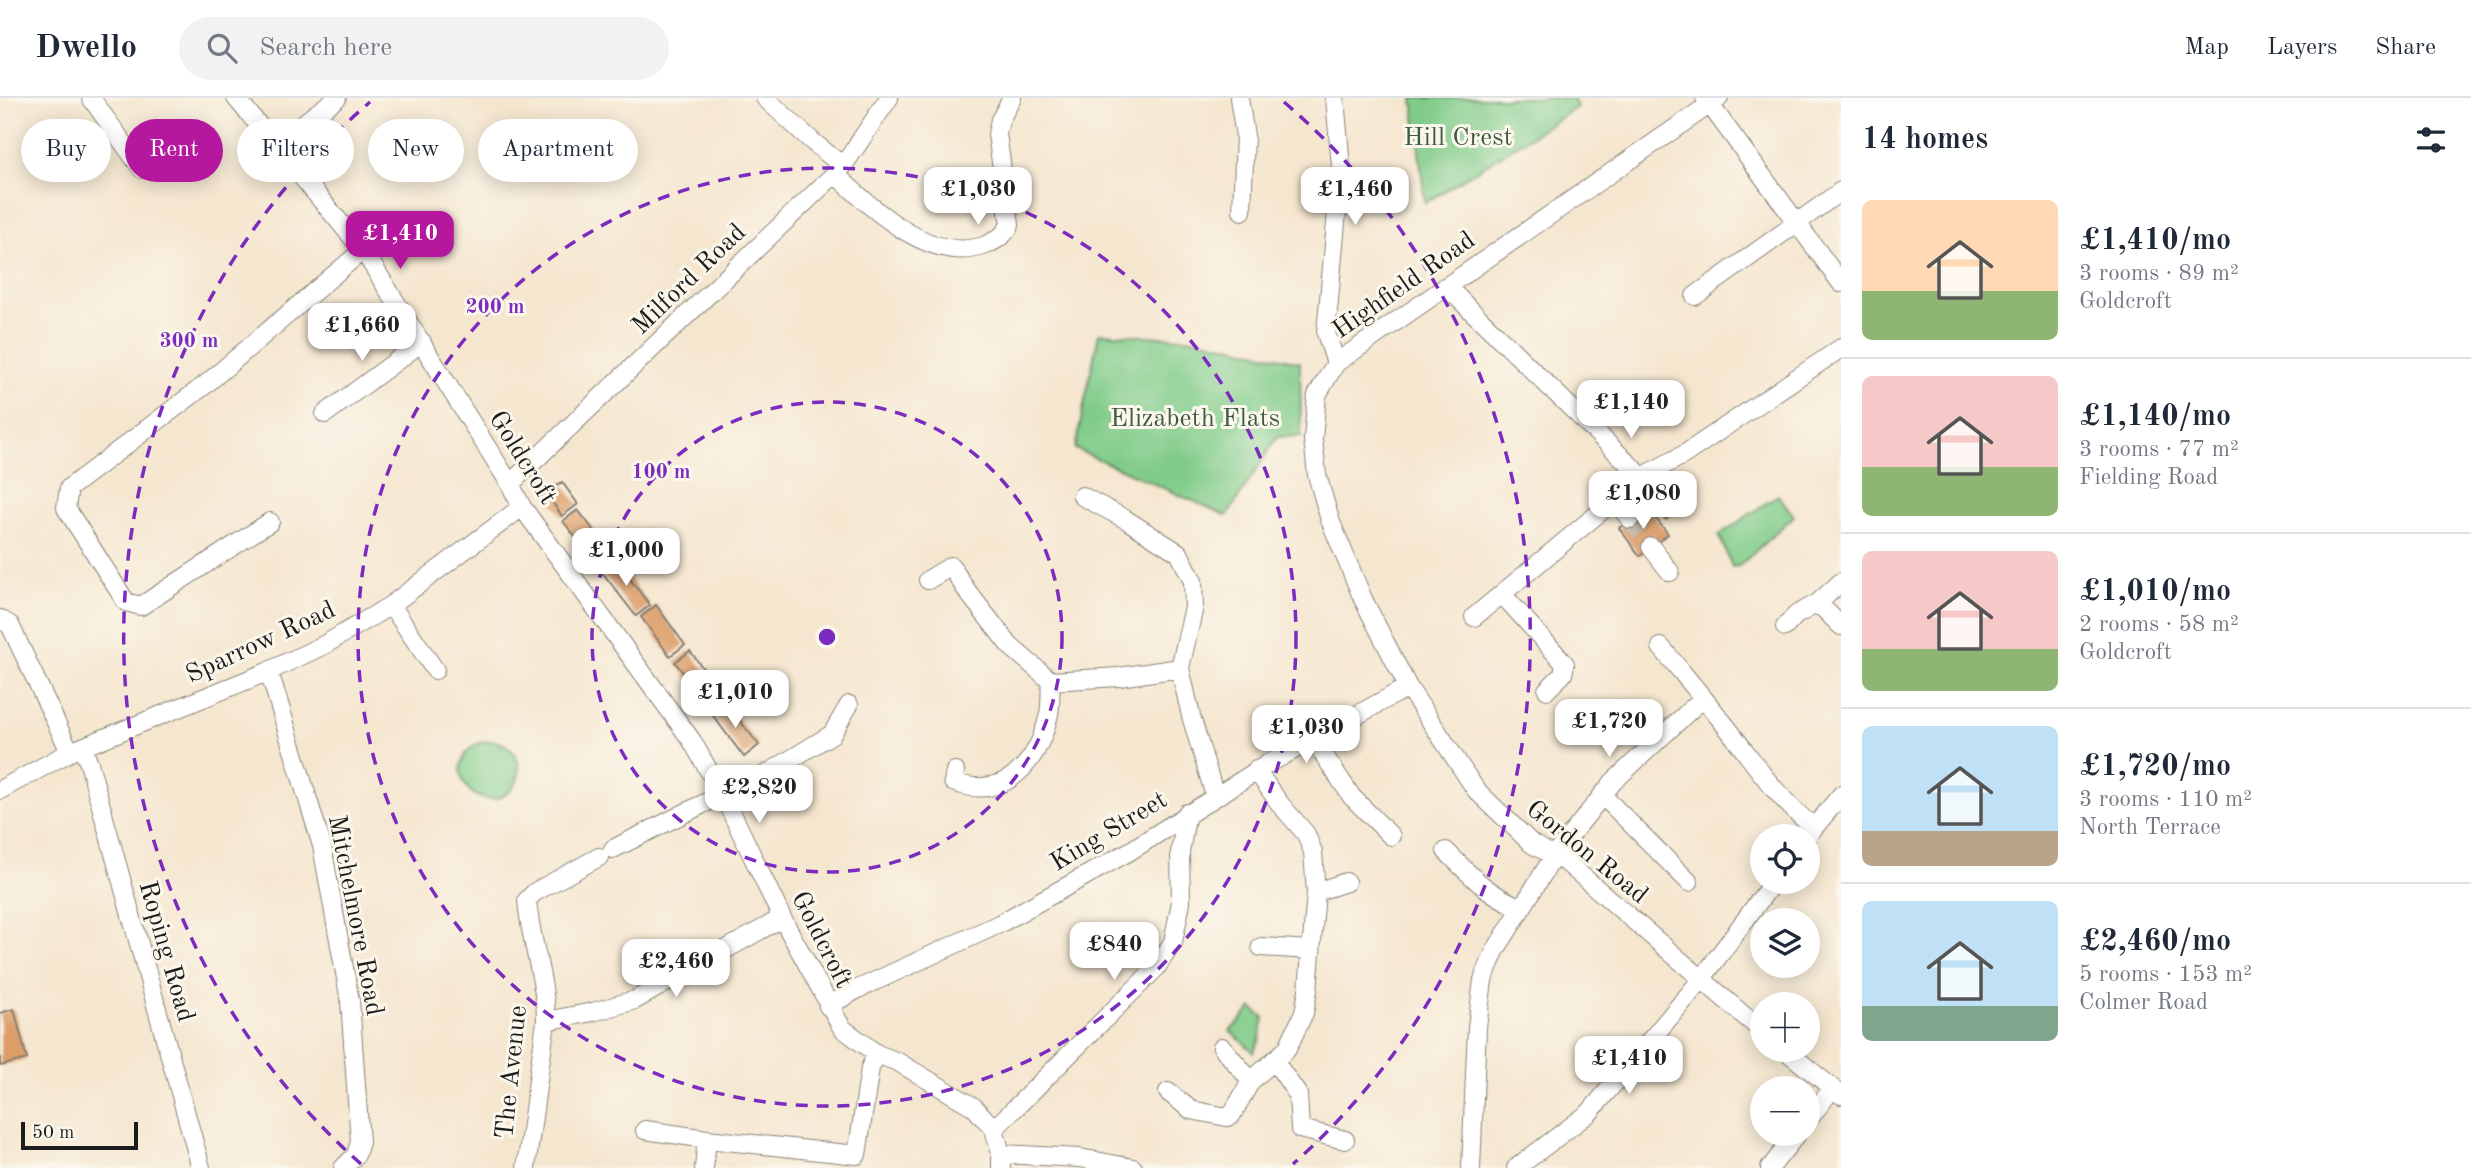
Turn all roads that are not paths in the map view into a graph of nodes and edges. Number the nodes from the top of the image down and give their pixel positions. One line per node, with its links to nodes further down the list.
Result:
1 (91, 98): 12 (street)
2 (236, 98): 10 (street, Goldcroft)
3 (337, 98): 11 (street)
4 (765, 98): 13 (street)
5 (889, 98): 13 (street, Milford Road)
6 (1012, 98): 13 (street)
7 (1239, 98): 16 (street)
8 (1335, 98): 24 (street)
9 (1711, 100): 17 (street); 20 (street, Highfield Road)
10 (254, 119)
11 (309, 119)
12 (125, 145)
13 (839, 170): 27 (street, Milford Road)
14 (307, 182): 18 (street, Goldcroft)
15 (1841, 191): 17 (street)
16 (1241, 211)
17 (1797, 221): 19 (street); 21 (street)
18 (363, 250): 22 (street, Goldcroft); 32 (street)
19 (1841, 283)
20 (1446, 286): 24 (street, Highfield Road); 26 (street)
21 (1695, 296)
22 (422, 342): 25 (street); 27 (street, Goldcroft)
23 (1841, 348): 26 (street)
24 (1336, 363): 49 (street, Highfield Road)
25 (325, 414)
26 (1642, 477): 29 (street)
27 (510, 484): 30 (street, Goldcroft)
28 (1082, 496): 45 (street)
29 (1614, 499): 31 (street); 37 (street)
30 (522, 507): 39 (street, Sparrow Road); 58 (street, Goldcroft)
31 (1630, 519)
32 (270, 522)
33 (1651, 547): 34 (street)
34 (1670, 572)
35 (929, 580): 48 (street)
36 (1841, 582): 38 (street)
37 (1502, 594): 40 (street); 50 (street)
38 (1818, 603): 42 (street); 43 (street)
39 (391, 605): 46 (street); 47 (street, Sparrow Road)
40 (1474, 617)
41 (0, 618): 54 (street, Roping Road)
42 (1841, 626)
43 (1785, 627)
44 (1661, 647): 51 (street)
45 (1180, 668): 48 (street); 61 (street)
46 (436, 670)
47 (267, 672): 54 (street, Sparrow Road); 96 (street, Mitchelmore Road)
48 (1051, 681): 56 (street)
49 (1408, 687): 53 (street, King Street); 67 (street, Gordon Road)
50 (1547, 690)
51 (1702, 699): 59 (street); 63 (street)
52 (849, 705): 58 (street)
53 (1313, 738): 55 (street, King Street); 65 (street)
54 (76, 750): 57 (street, Sparrow Road); 95 (street, Roping Road)
55 (1256, 770): 61 (street, King Street); 70 (street)
56 (949, 777)
57 (0, 790)
58 (722, 795): 73 (street, Goldcroft); 78 (street, The Avenue)
59 (1602, 795): 67 (street); 69 (street)
60 (1841, 795): 64 (street)
61 (1216, 796): 62 (street, King Street)
62 (1187, 813): 77 (street, King Street); 88 (street)
63 (1804, 824)
64 (1817, 824)
65 (1391, 836)
66 (1446, 851): 72 (street)
67 (1554, 856): 72 (street); 76 (street, Gordon Road)
68 (1346, 882): 70 (street)
69 (1689, 882)
70 (1316, 892): 75 (street)
71 (1764, 894): 76 (street)
72 (1522, 908): 100 (street)
73 (782, 918): 77 (street, Goldcroft); 78 (street)
74 (1261, 947): 75 (street)
75 (1311, 950): 82 (street)
76 (1700, 980): 79 (street, Gordon Road); 101 (street)
77 (828, 1006): 81 (street, Goldcroft)
78 (547, 1021): 97 (street, The Avenue)
79 (1750, 1021)
80 (1222, 1047): 84 (street)
81 (877, 1054): 88 (street, Goldcroft); 94 (street)
82 (1274, 1060): 84 (street); 91 (street)
83 (1800, 1062): 86 (street)
84 (1251, 1081): 85 (street)
85 (1168, 1092)
86 (1837, 1092): 87 (street)
87 (1820, 1108)
88 (994, 1129): 93 (street, Goldcroft)
89 (645, 1130): 90 (street)
90 (707, 1139): 94 (street); 98 (street)
91 (1345, 1140)
92 (1787, 1146): 102 (street)
93 (1001, 1161): 99 (street)
94 (856, 1162)
95 (201, 1168)
96 (343, 1168)
97 (526, 1168)
98 (704, 1168)
99 (1133, 1168)
100 (1471, 1168)
101 (1516, 1168)
102 (1770, 1168)

